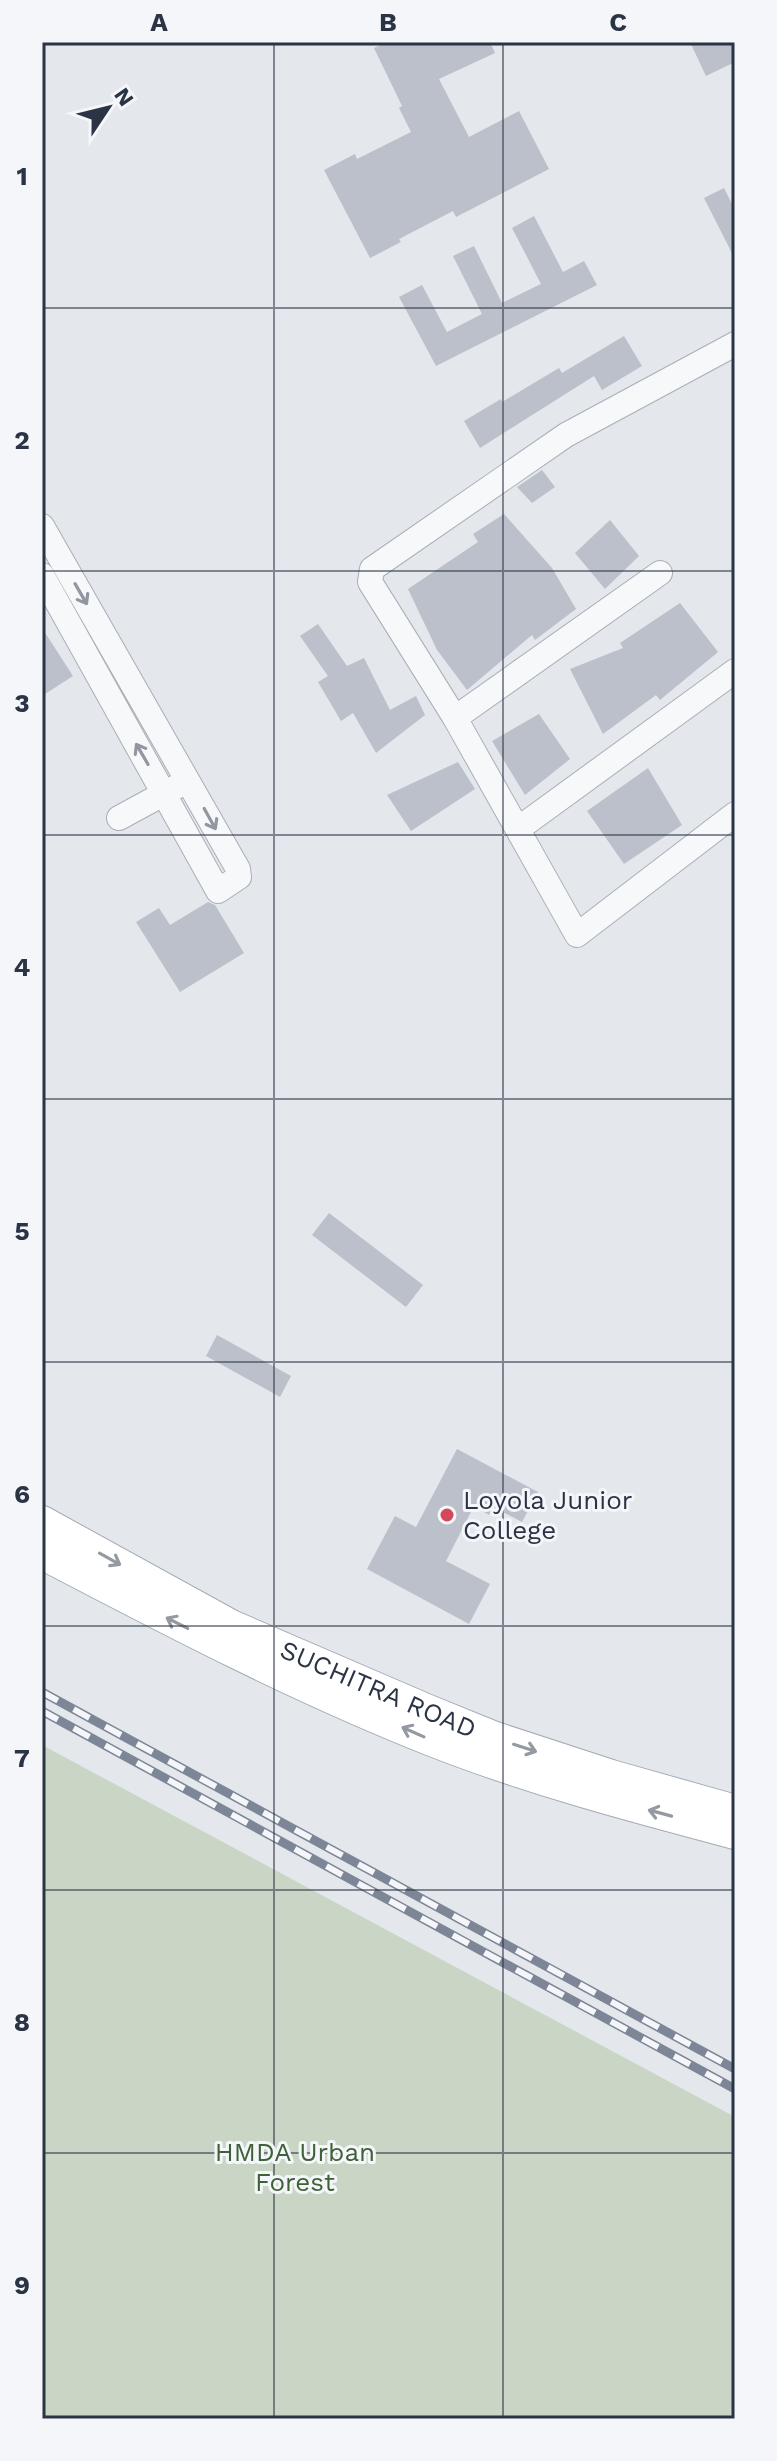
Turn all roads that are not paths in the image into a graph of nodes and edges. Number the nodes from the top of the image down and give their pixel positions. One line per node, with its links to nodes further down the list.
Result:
1 (735, 344): 8 (street)
2 (42, 526): 6 (street, one-way to 6)
3 (660, 573): 8 (street)
4 (42, 575): 7 (street)
5 (735, 671): 13 (street)
6 (130, 681): 7 (street); 9 (street)
7 (107, 694): 10 (street, one-way to 7)
8 (455, 718): 13 (street)
9 (188, 780): 10 (street); 10 (street, one-way to 10)
10 (165, 793): 12 (street)
11 (735, 814): 13 (street)
12 (119, 818)
13 (518, 829)
14 (42, 1522): 16 (main road, SUCHITRA ROAD, one-way to 16)
15 (42, 1553): 17 (main road, SUCHITRA ROAD, one-way to 15)
16 (735, 1811)
17 (735, 1833)

